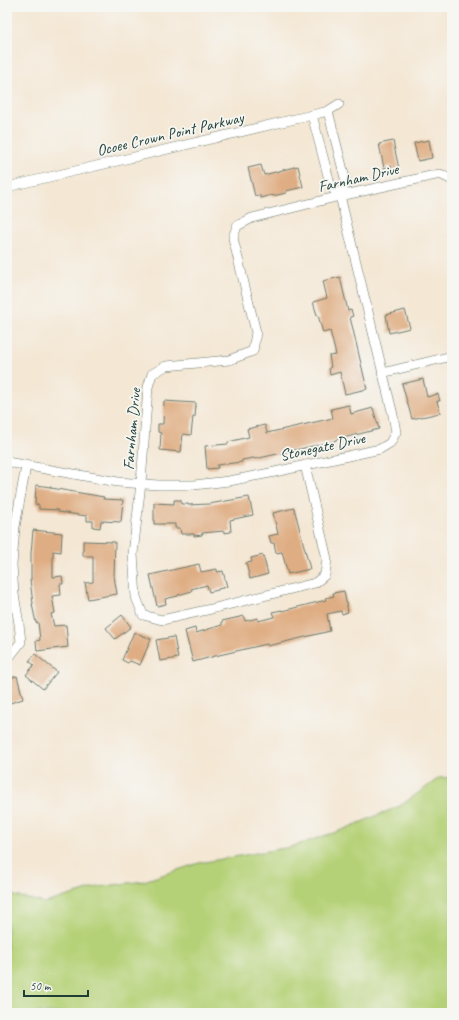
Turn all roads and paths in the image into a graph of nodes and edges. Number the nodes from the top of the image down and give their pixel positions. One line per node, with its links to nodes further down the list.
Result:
1 (339, 104): 2 (street, Ocoee Crown Point Parkway)
2 (328, 111): 3 (street, Ocoee Crown Point Parkway); 6 (street, Stonegate Drive)
3 (312, 115): 5 (street, Ocoee Crown Point Parkway); 6 (street, Stonegate Drive)
4 (452, 180): 6 (street, Farnham Drive)
5 (7, 187)
6 (340, 196): 8 (street, Stonegate Drive); 12 (street, Farnham Drive)
7 (452, 356): 8 (street)
8 (382, 373): 10 (street, Stonegate Drive)
9 (7, 462): 11 (street, Stonegate Drive)
10 (304, 465): 12 (street, Stonegate Drive); 12 (street, Farnham Drive)
11 (26, 466): 12 (street, Stonegate Drive); 13 (street)
12 (141, 484)
13 (7, 656)

